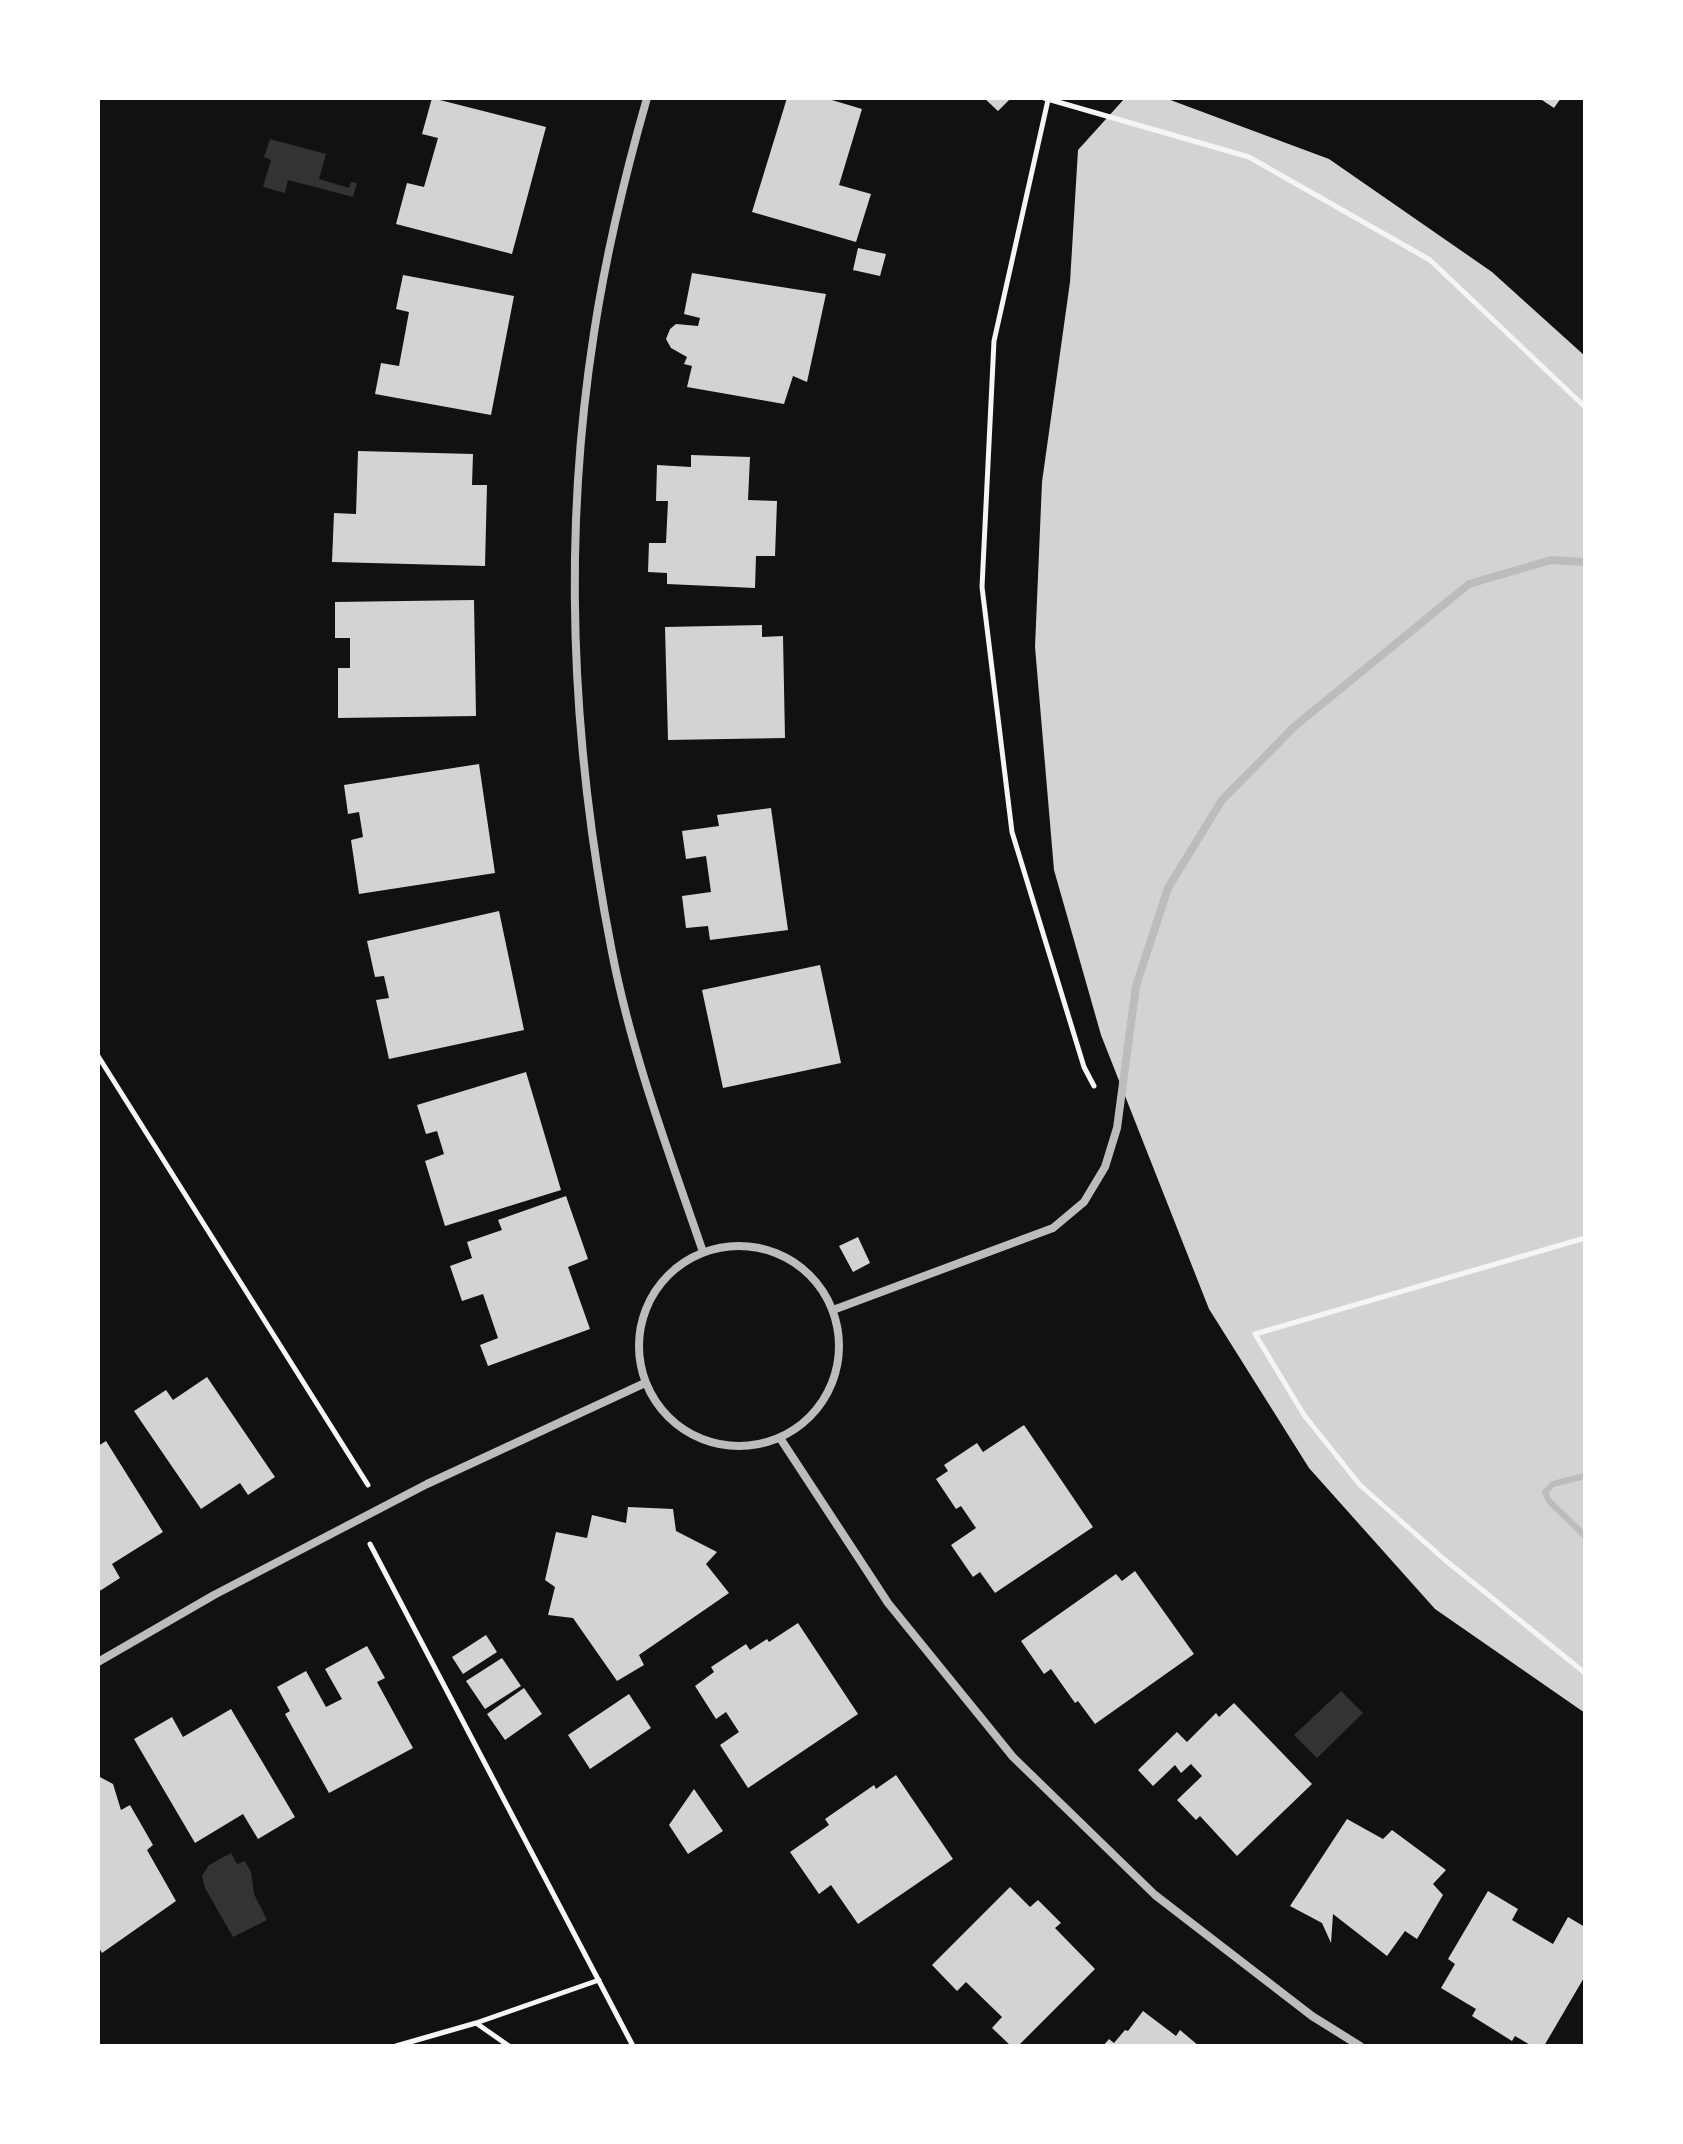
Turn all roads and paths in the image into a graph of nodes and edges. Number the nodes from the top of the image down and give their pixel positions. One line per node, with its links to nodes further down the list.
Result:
1 (647, 98): 8 (street)
2 (1046, 99): 3 (path); 6 (path)
3 (1585, 407)
4 (1585, 562): 6 (street)
5 (98, 1056): 13 (path)
6 (1117, 1128): 9 (street)
7 (1585, 1238): 17 (path)
8 (703, 1252): 9 (street); 10 (street)
9 (833, 1310): 11 (street)
10 (645, 1383): 11 (street); 13 (street)
11 (780, 1438): 23 (street)
12 (1585, 1476): 15 (lane)
13 (382, 1507): 14 (street)
14 (357, 1520): 16 (street); 18 (path)
15 (1585, 1536)
16 (98, 1662)
17 (1585, 1673)
18 (599, 1980): 19 (path); 22 (path)
19 (476, 2023): 20 (path); 21 (path)
20 (396, 2046)
21 (509, 2046)
22 (633, 2046)
23 (1360, 2046)

